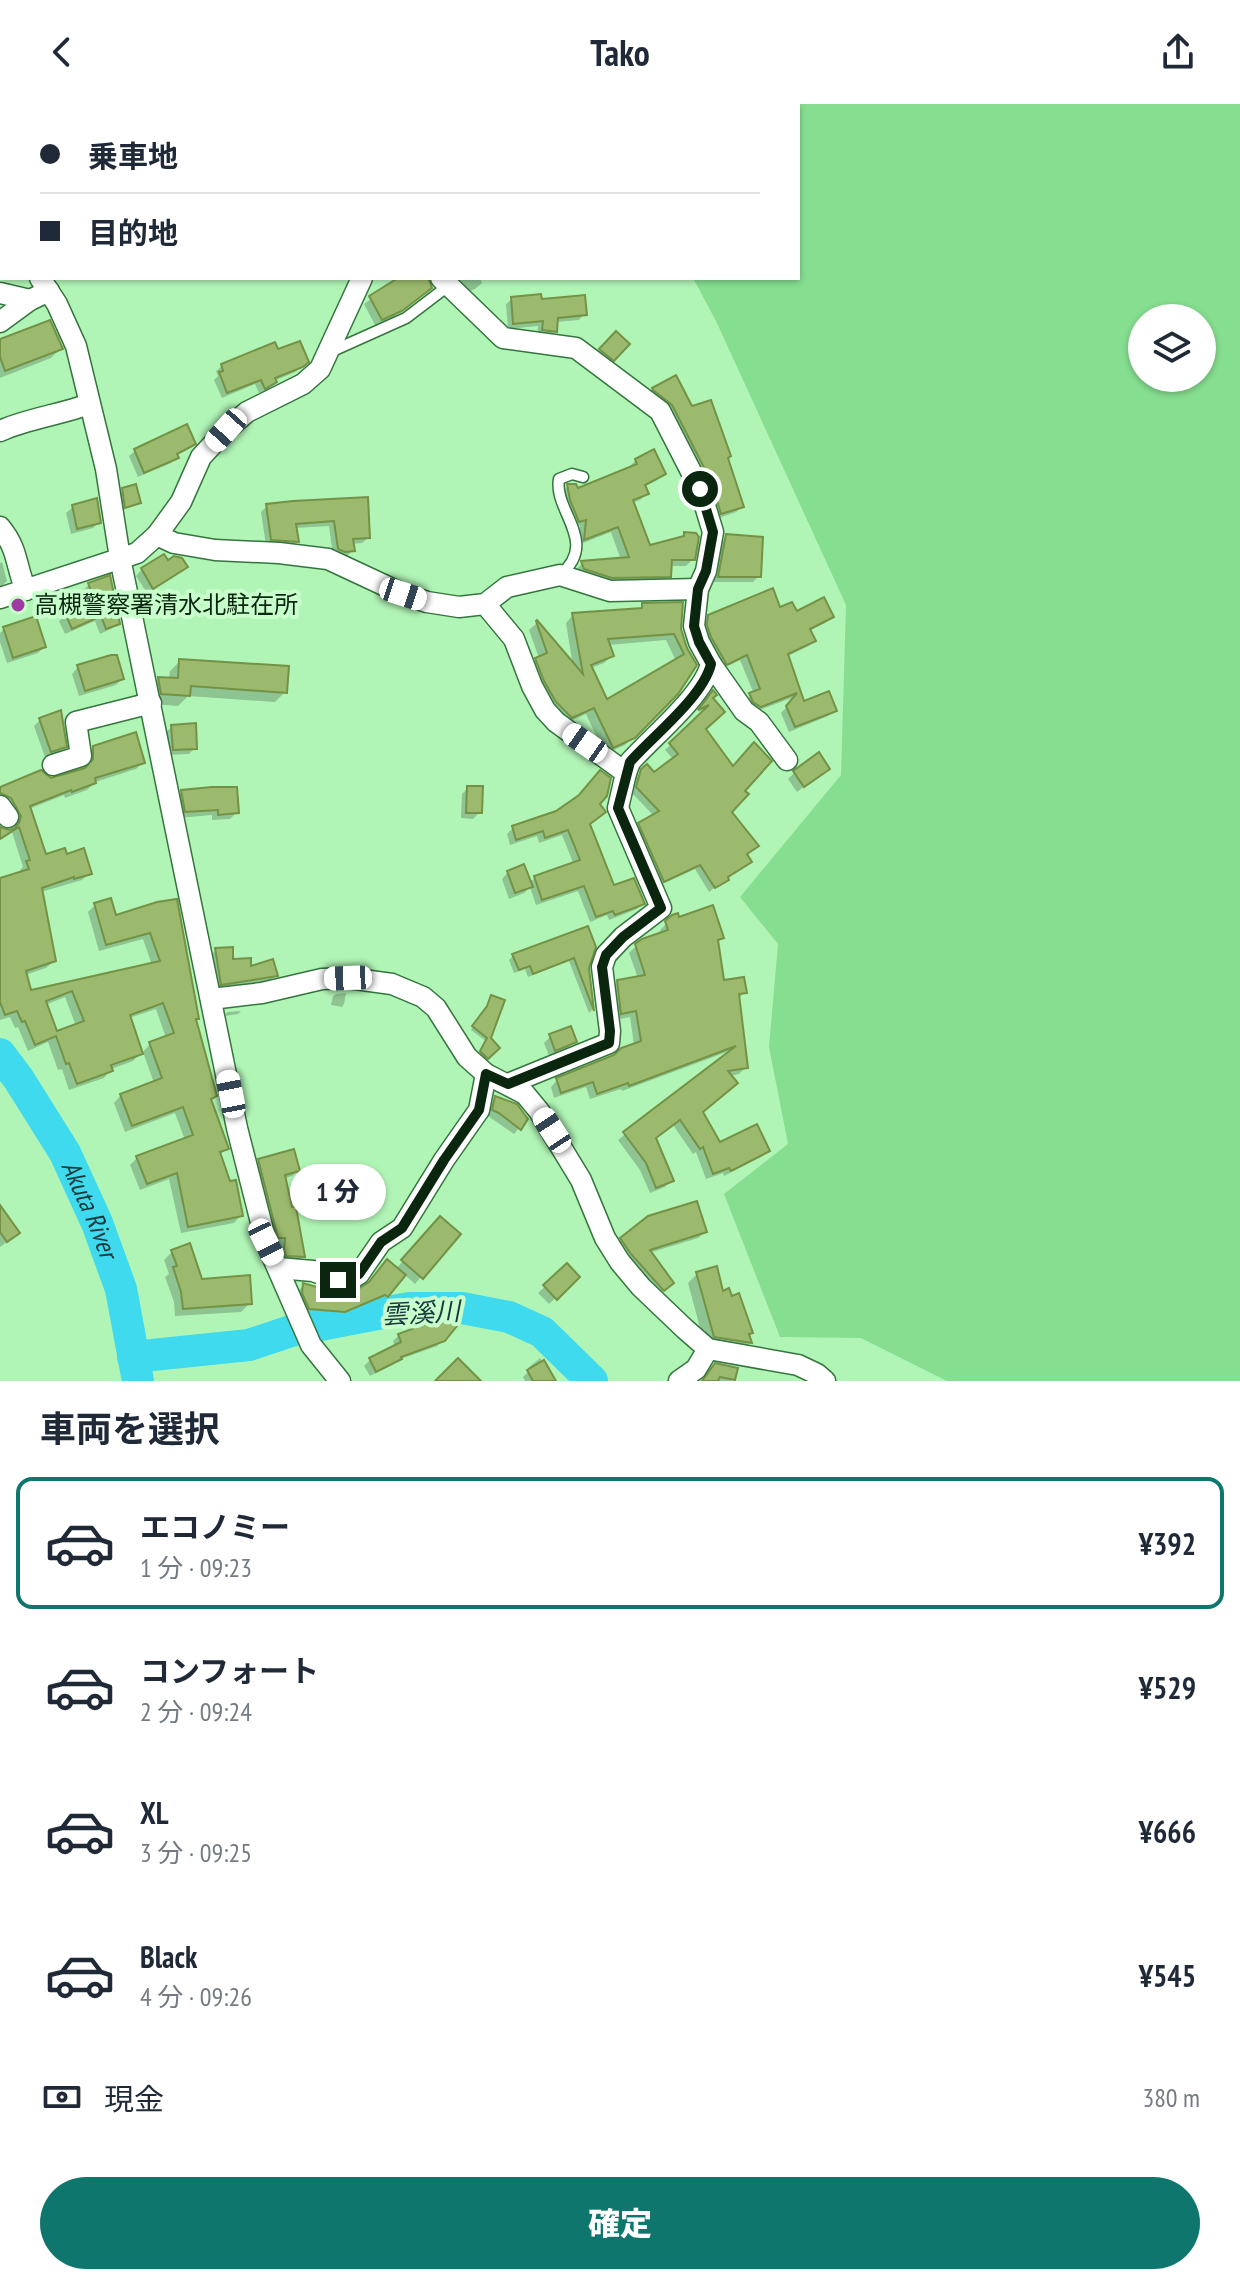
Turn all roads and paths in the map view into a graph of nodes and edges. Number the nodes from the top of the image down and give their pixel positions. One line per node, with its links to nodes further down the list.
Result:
1 (361, 280): 6 (street)
2 (445, 282): 6 (lane); 14 (street)
3 (39, 290): 4 (street); 5 (street); 7 (street)
4 (0, 293)
5 (0, 322)
6 (328, 353): 11 (street)
7 (89, 404): 8 (street); 12 (street)
8 (0, 431)
9 (583, 477): 13 (lane)
10 (0, 527): 15 (street)
11 (157, 535): 12 (street); 17 (street)
12 (120, 558): 15 (street); 19 (street)
13 (560, 575): 14 (street); 17 (street)
14 (698, 589): 18 (street)
15 (26, 590): 16 (street)
16 (0, 598)
17 (485, 604): 22 (street)
18 (711, 664): 20 (street); 22 (street)
19 (151, 703): 21 (street); 23 (street)
20 (787, 760)
21 (53, 765)
22 (626, 773): 25 (street)
23 (211, 999): 24 (street); 26 (street)
24 (486, 1074): 25 (street); 26 (street)
25 (508, 1084): 27 (street)
26 (278, 1268): 28 (street)
27 (708, 1349): 29 (street); 30 (street)
28 (340, 1381)
29 (679, 1381)
30 (825, 1381)

